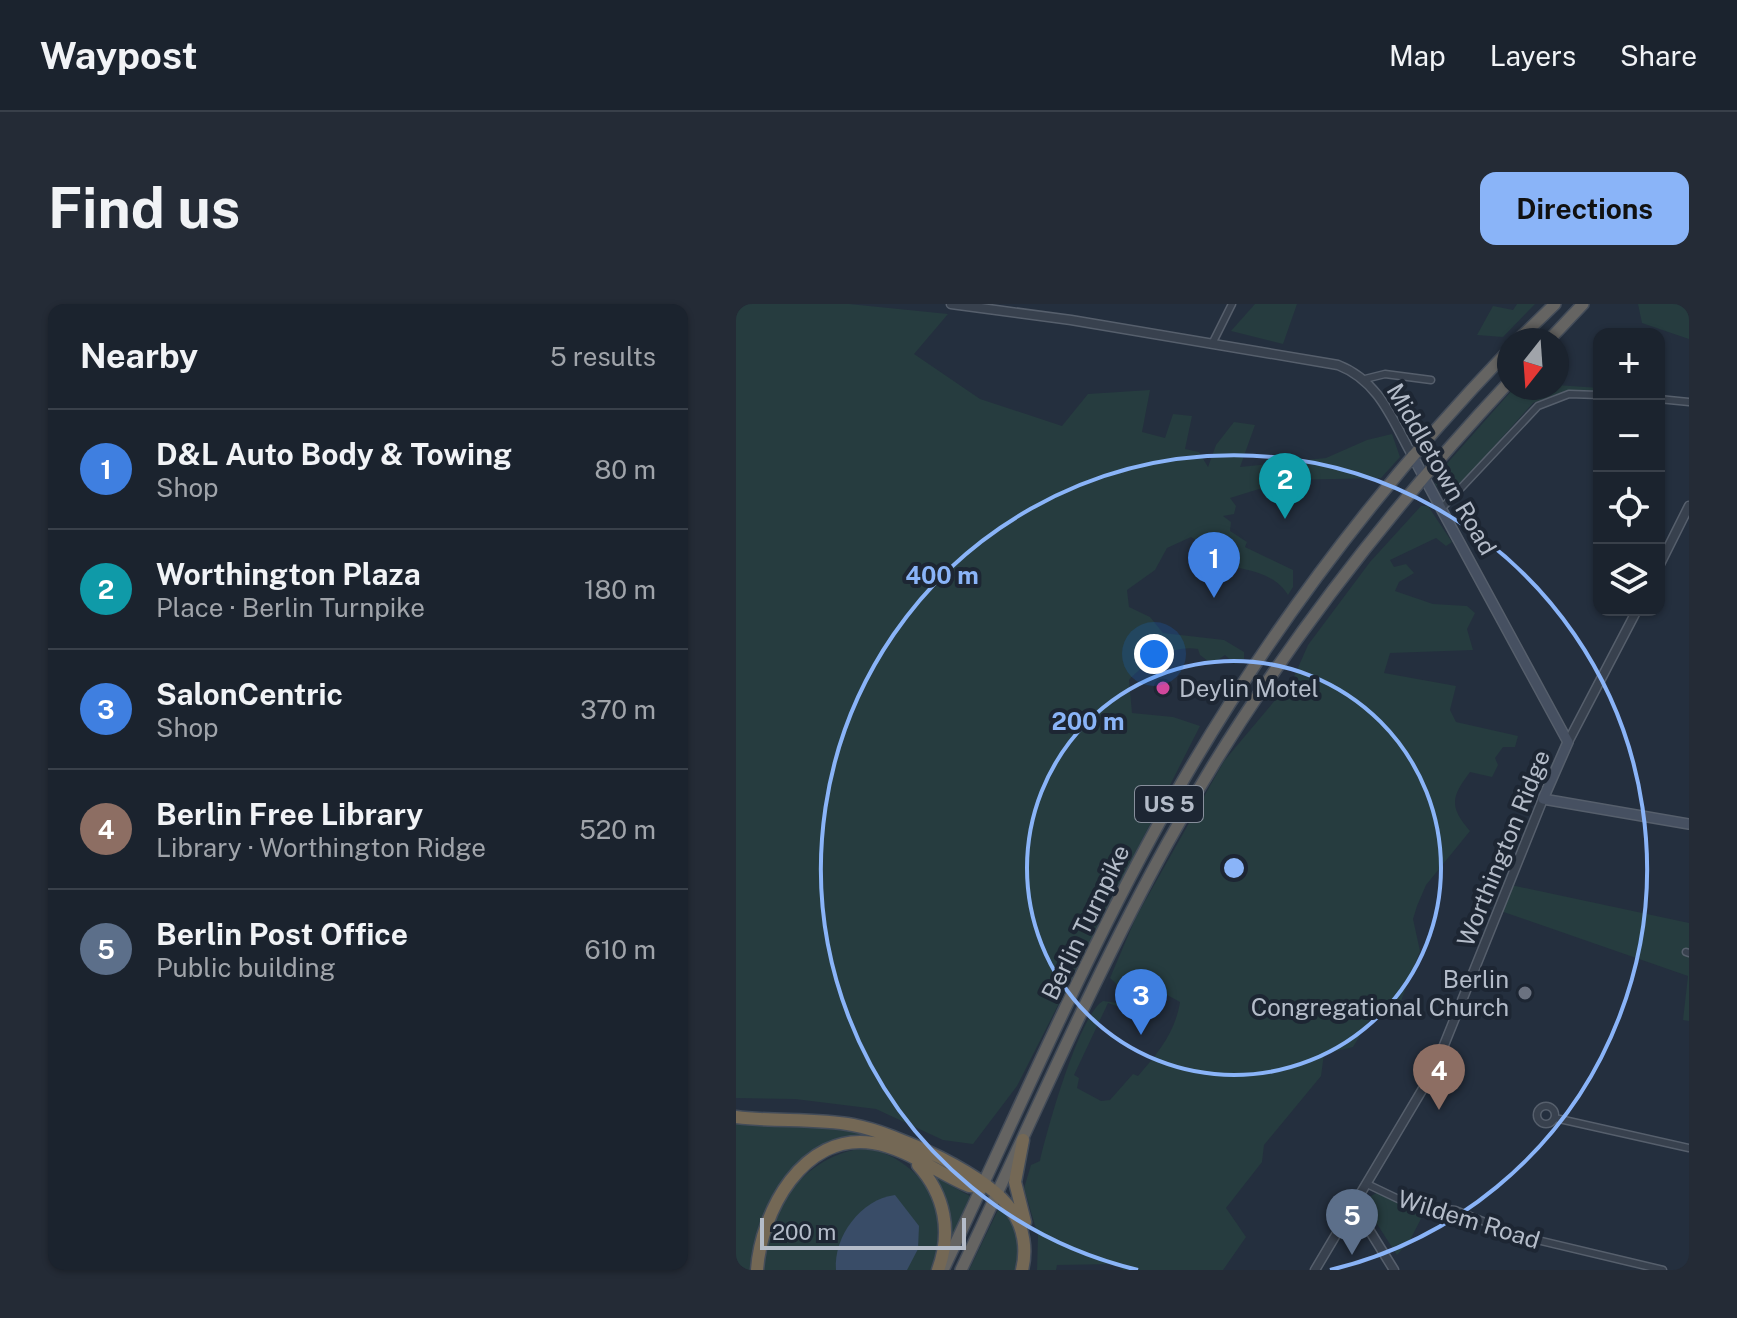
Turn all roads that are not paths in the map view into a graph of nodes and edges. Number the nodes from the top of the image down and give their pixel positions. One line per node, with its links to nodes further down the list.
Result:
1 (951, 304): 5 (street, Middletown Road)
2 (1232, 304): 8 (street)
3 (1555, 304): 6 (highway)
4 (1583, 304): 7 (highway)
5 (970, 305): 8 (street, Middletown Road)
6 (1530, 328)
7 (1560, 328)
8 (1212, 344): 10 (street, Middletown Road)
9 (1497, 363): 16 (highway, Berlin Turnpike / US 5)
10 (1365, 379): 11 (street); 16 (street, Middletown Road)
11 (1431, 380)
12 (1497, 395): 17 (highway, Berlin Turnpike / US 5)
13 (1593, 395): 19 (street)
14 (1665, 400): 15 (street)
15 (1689, 402)
16 (1412, 455): 17 (main road, Middletown Road); 31 (highway, Berlin Turnpike / US 5)
17 (1424, 476): 19 (main road, Middletown Road); 27 (highway, Berlin Turnpike / US 5)
18 (1689, 506): 20 (street)
19 (1443, 507): 22 (main road, Middletown Road)
20 (1665, 554)
21 (1634, 616): 22 (street, Worthington Ridge)
22 (1568, 742): 23 (main road, Worthington Ridge)
23 (1543, 799): 24 (main road); 30 (street, Worthington Ridge)
24 (1689, 824)
25 (736, 1117): 31 (highway)
26 (1555, 1118): 28 (street)
27 (1023, 1140): 32 (highway, Berlin Turnpike / US 5); 34 (highway)
28 (1689, 1148)
29 (910, 1157): 31 (highway); 35 (highway); 36 (highway)
30 (1369, 1185): 33 (street, Worthington Ridge); 41 (street, Wildem Road)
31 (983, 1187): 32 (highway); 36 (highway, Berlin Turnpike / US 5)
32 (997, 1194): 34 (highway); 37 (highway, Berlin Turnpike / US 5)
33 (1355, 1207): 39 (street, Worthington Ridge); 40 (street)
34 (1022, 1233): 38 (highway)
35 (757, 1270)
36 (940, 1270)
37 (961, 1270)
38 (1022, 1270)
39 (1315, 1270)
40 (1394, 1270)
41 (1663, 1270)

